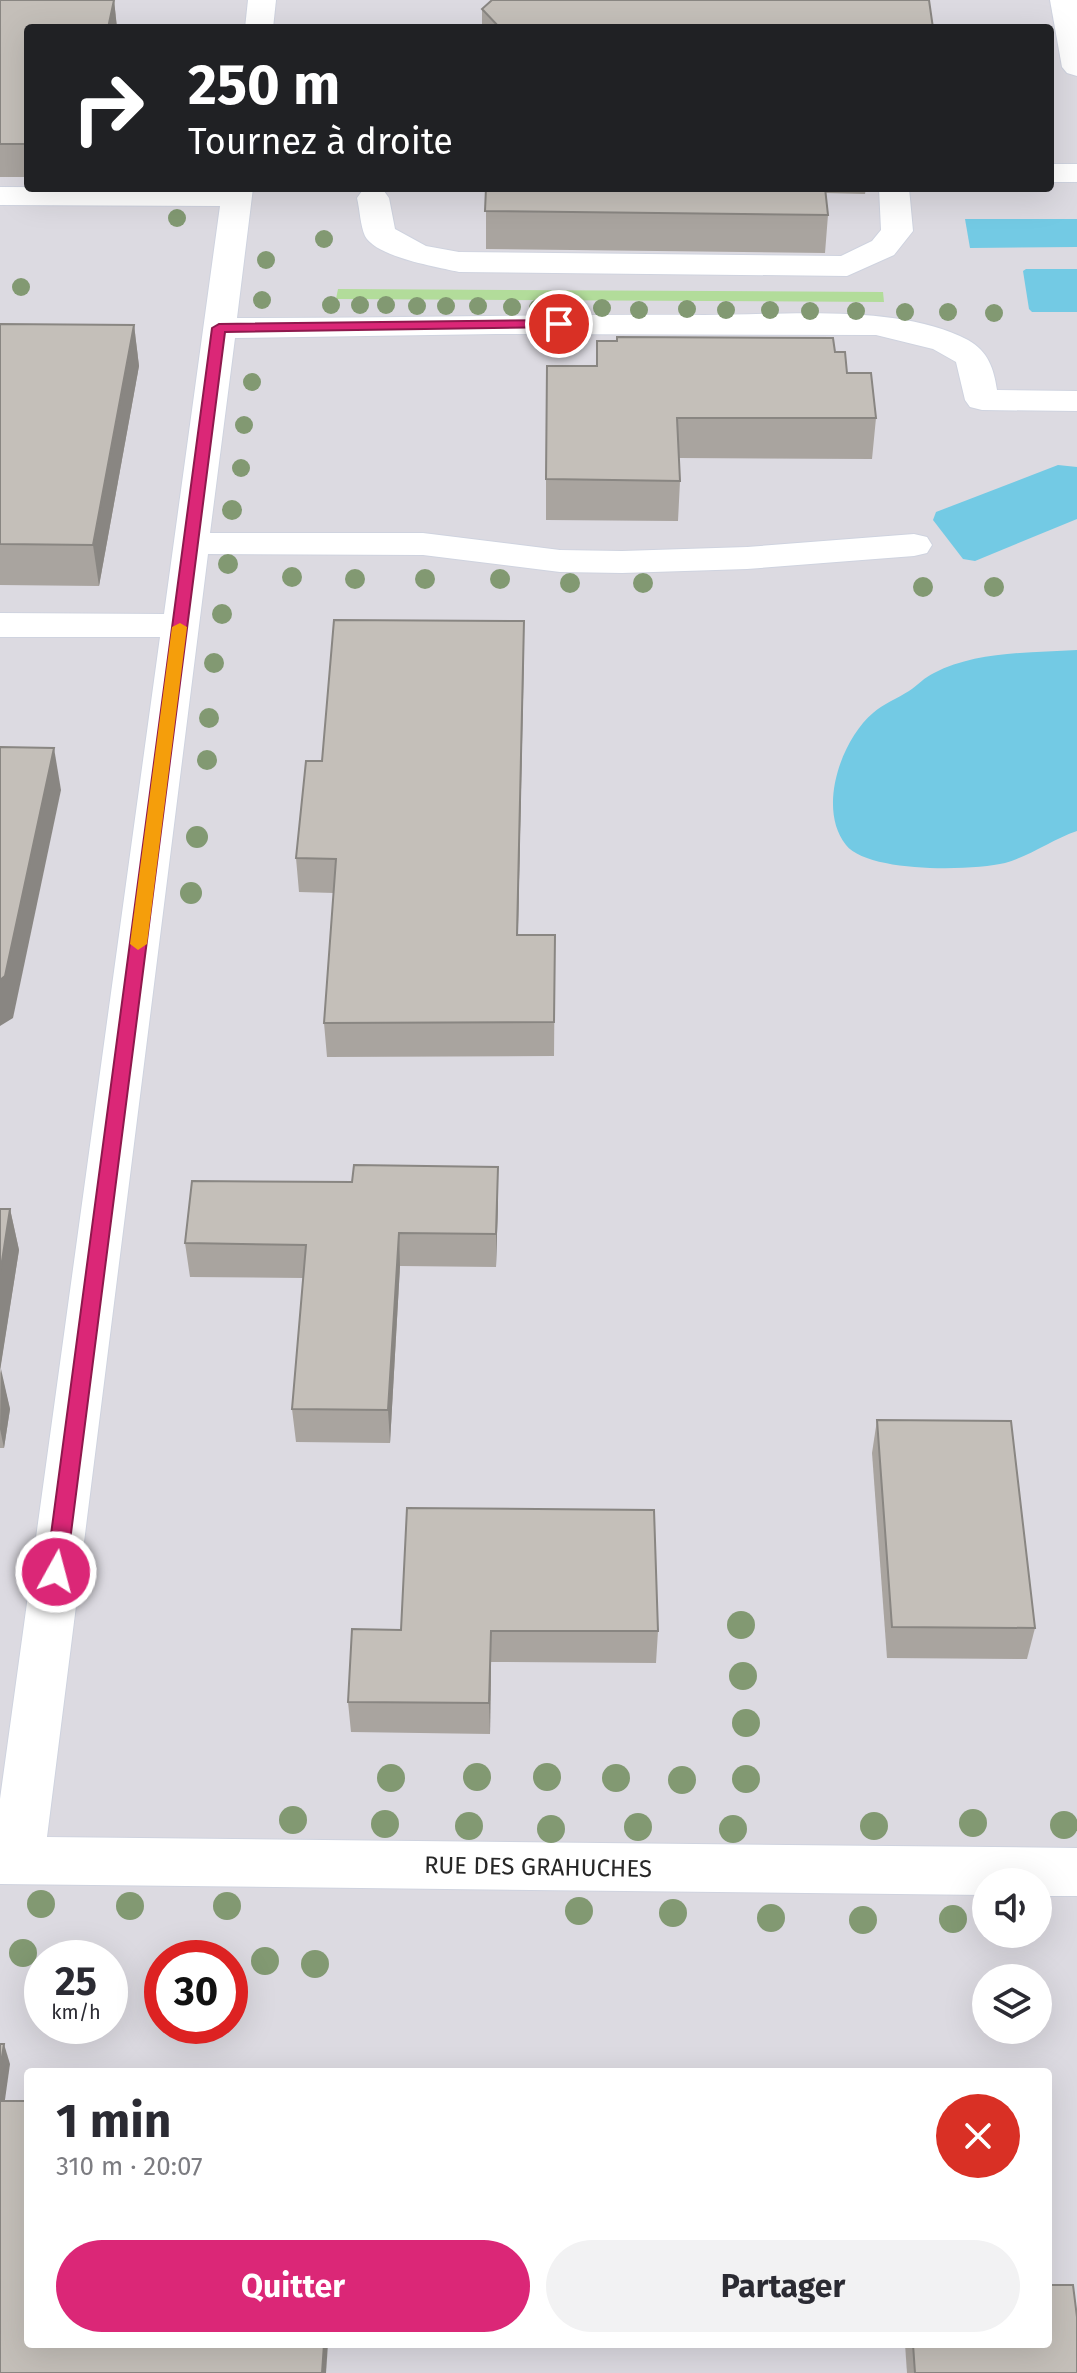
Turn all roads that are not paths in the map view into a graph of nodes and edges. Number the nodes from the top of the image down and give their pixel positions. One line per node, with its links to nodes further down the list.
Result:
1 (262, 0): 3 (street)
2 (1064, 0): 4 (street)
3 (259, 24)
4 (1077, 67)
5 (1054, 173): 6 (street)
6 (1077, 173)
7 (237, 192): 9 (street); 11 (street)
8 (894, 192): 10 (street)
9 (0, 196)
10 (373, 198)
11 (219, 328): 12 (street); 13 (street)
12 (1077, 401)
13 (191, 544): 14 (street); 16 (street)
14 (914, 545)
15 (0, 625): 16 (street)
16 (180, 626): 17 (street)
17 (9, 1860): 18 (street, RUE DES GRAHUCHES)
18 (1077, 1872)

